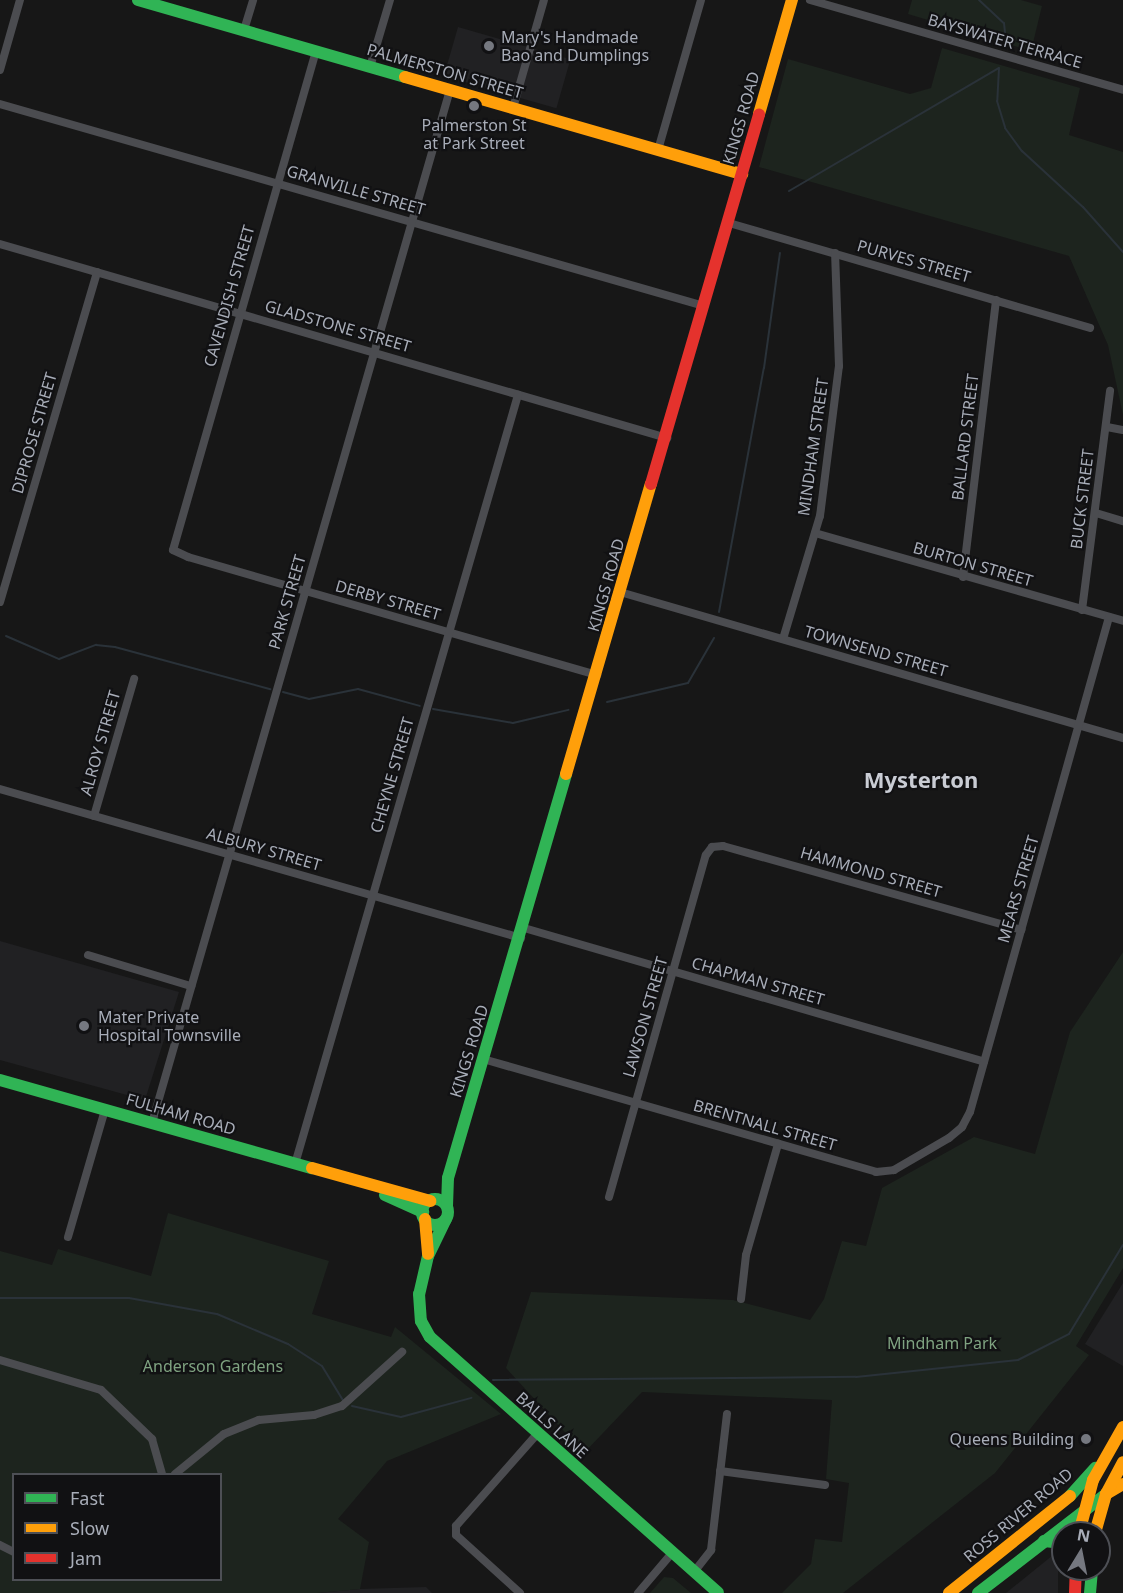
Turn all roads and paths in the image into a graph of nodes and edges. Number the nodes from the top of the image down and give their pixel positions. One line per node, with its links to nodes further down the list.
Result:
1 (20, 0): 12 (street)
2 (138, 0): 9 (main road, PALMERSTON STREET)
3 (253, 0): 9 (street)
4 (390, 0): 11 (street)
5 (544, 0): 16 (street)
6 (701, 0): 17 (street)
7 (792, 0): 18 (main road, KINGS ROAD)
8 (810, 0): 14 (street, BAYSWATER TERRACE)
9 (244, 30): 10 (main road, PALMERSTON STREET)
10 (316, 51): 11 (main road, PALMERSTON STREET); 19 (street, CAVENDISH STREET)
11 (370, 67): 13 (main road, PALMERSTON STREET)
12 (0, 70)
13 (450, 90): 16 (main road, PALMERSTON STREET); 20 (street, PARK STREET)
14 (1123, 90)
15 (0, 104): 19 (street, GRANVILLE STREET)
16 (513, 108): 17 (main road, PALMERSTON STREET)
17 (658, 150): 18 (main road, PALMERSTON STREET)
18 (742, 174): 21 (main road, KINGS ROAD)
19 (278, 184): 20 (street, GRANVILLE STREET); 27 (street, CAVENDISH STREET)
20 (412, 222): 26 (street, GRANVILLE STREET); 29 (street, PARK STREET)
21 (729, 223): 23 (street, PURVES STREET); 26 (main road, KINGS ROAD)
22 (0, 244): 24 (street, GLADSTONE STREET)
23 (834, 253): 25 (street, PURVES STREET); 37 (street, MINDHAM STREET)
24 (97, 272): 27 (street, GLADSTONE STREET); 42 (street, DIPROSE STREET)
25 (996, 300): 28 (street, PURVES STREET); 39 (street, BALLARD STREET)
26 (704, 306): 34 (main road, KINGS ROAD)
27 (240, 313): 29 (street, GLADSTONE STREET); 38 (street, CAVENDISH STREET)
28 (1090, 328)
29 (375, 353): 31 (street, GLADSTONE STREET); 40 (street, PARK STREET)
30 (1110, 391): 32 (street, BUCK STREET)
31 (518, 395): 34 (street, GLADSTONE STREET); 46 (street, CHEYNE STREET)
32 (1107, 426): 33 (street); 35 (street, BUCK STREET)
33 (1123, 430)
34 (667, 438): 41 (main road, KINGS ROAD)
35 (1096, 513): 36 (street); 43 (street, BUCK STREET)
36 (1123, 521)
37 (815, 533): 39 (street, BURTON STREET); 47 (street, MINDHAM STREET)
38 (173, 550): 40 (street, DERBY STREET)
39 (963, 577): 43 (street, BURTON STREET)
40 (306, 591): 46 (street, DERBY STREET); 55 (street, PARK STREET)
41 (620, 592): 47 (street, TOWNSEND STREET); 48 (main road, KINGS ROAD)
42 (0, 602)
43 (1082, 610): 44 (street, BURTON STREET)
44 (1109, 618): 45 (street, BURTON STREET); 50 (street, MEARS STREET)
45 (1123, 621)
46 (448, 633): 48 (street, DERBY STREET); 56 (street, CHEYNE STREET)
47 (783, 639): 50 (street, TOWNSEND STREET)
48 (597, 675): 58 (main road, KINGS ROAD)
49 (134, 679): 53 (street, ALROY STREET)
50 (1081, 726): 51 (street, TOWNSEND STREET); 57 (street, MEARS STREET)
51 (1123, 738)
52 (0, 789): 53 (street, ALBURY STREET)
53 (94, 816): 55 (street, ALBURY STREET)
54 (712, 847): 57 (street, HAMMOND STREET); 60 (street, LAWSON STREET)
55 (229, 855): 56 (street, ALBURY STREET); 61 (street, PARK STREET)
56 (372, 896): 58 (street, ALBURY STREET); 69 (street, CHEYNE STREET)
57 (1021, 930): 63 (street, MEARS STREET)
58 (522, 933): 60 (street, CHAPMAN STREET); 62 (main road, KINGS ROAD)
59 (88, 956): 61 (street)
60 (673, 972): 63 (street, CHAPMAN STREET); 65 (street, LAWSON STREET)
61 (191, 986): 67 (street, PARK STREET)
62 (483, 1059): 65 (street, BRENTNALL STREET); 70 (main road, KINGS ROAD)
63 (984, 1062): 68 (street, BRENTNALL STREET)
64 (0, 1080): 66 (main road, FULHAM ROAD)
65 (636, 1102): 68 (street, BRENTNALL STREET); 72 (street, LAWSON STREET)
66 (105, 1110): 67 (main road, FULHAM ROAD); 77 (street)
67 (152, 1123): 69 (main road, FULHAM ROAD)
68 (778, 1144): 79 (street)
69 (295, 1164): 71 (main road, FULHAM ROAD)
70 (448, 1178): 73 (main road, KINGS ROAD); 74 (main road, KINGS ROAD)
71 (353, 1181): 73 (main road, FULHAM ROAD); 75 (main road, FULHAM ROAD)
72 (609, 1197)
73 (432, 1200): 74 (main road, FULHAM ROAD); 75 (main road, KINGS ROAD)
74 (447, 1206): 76 (main road, KINGS ROAD)
75 (424, 1215): 76 (main road); 78 (main road, BALLS LANE)
76 (446, 1219): 78 (main road, BALLS LANE)
77 (68, 1237)
78 (428, 1256): 84 (main road, BALLS LANE)
79 (741, 1299)
80 (402, 1352): 89 (street)
81 (0, 1360): 88 (street)
82 (727, 1414): 87 (street)
83 (1123, 1427): 85 (main road)
84 (537, 1434): 98 (main road, BALLS LANE); 100 (street)
85 (1103, 1458): 93 (main road); 103 (main road, ROSS RIVER ROAD)
86 (1123, 1462): 92 (main road)
87 (720, 1471): 91 (street); 99 (street)
88 (162, 1473)
89 (176, 1473)
90 (1123, 1484): 92 (main road)
91 (825, 1485)
92 (1106, 1494): 93 (main road); 95 (main road)
93 (1084, 1510): 94 (main road); 96 (main road)
94 (1082, 1521)
95 (1098, 1521)
96 (1044, 1541): 97 (main road); 104 (main road)
97 (1051, 1542)
98 (672, 1553): 99 (main road, BALLS LANE); 101 (street)
99 (694, 1572): 102 (main road, BALLS LANE)
100 (520, 1593)
101 (638, 1593)
102 (718, 1593)
103 (949, 1593)
104 (978, 1593)

